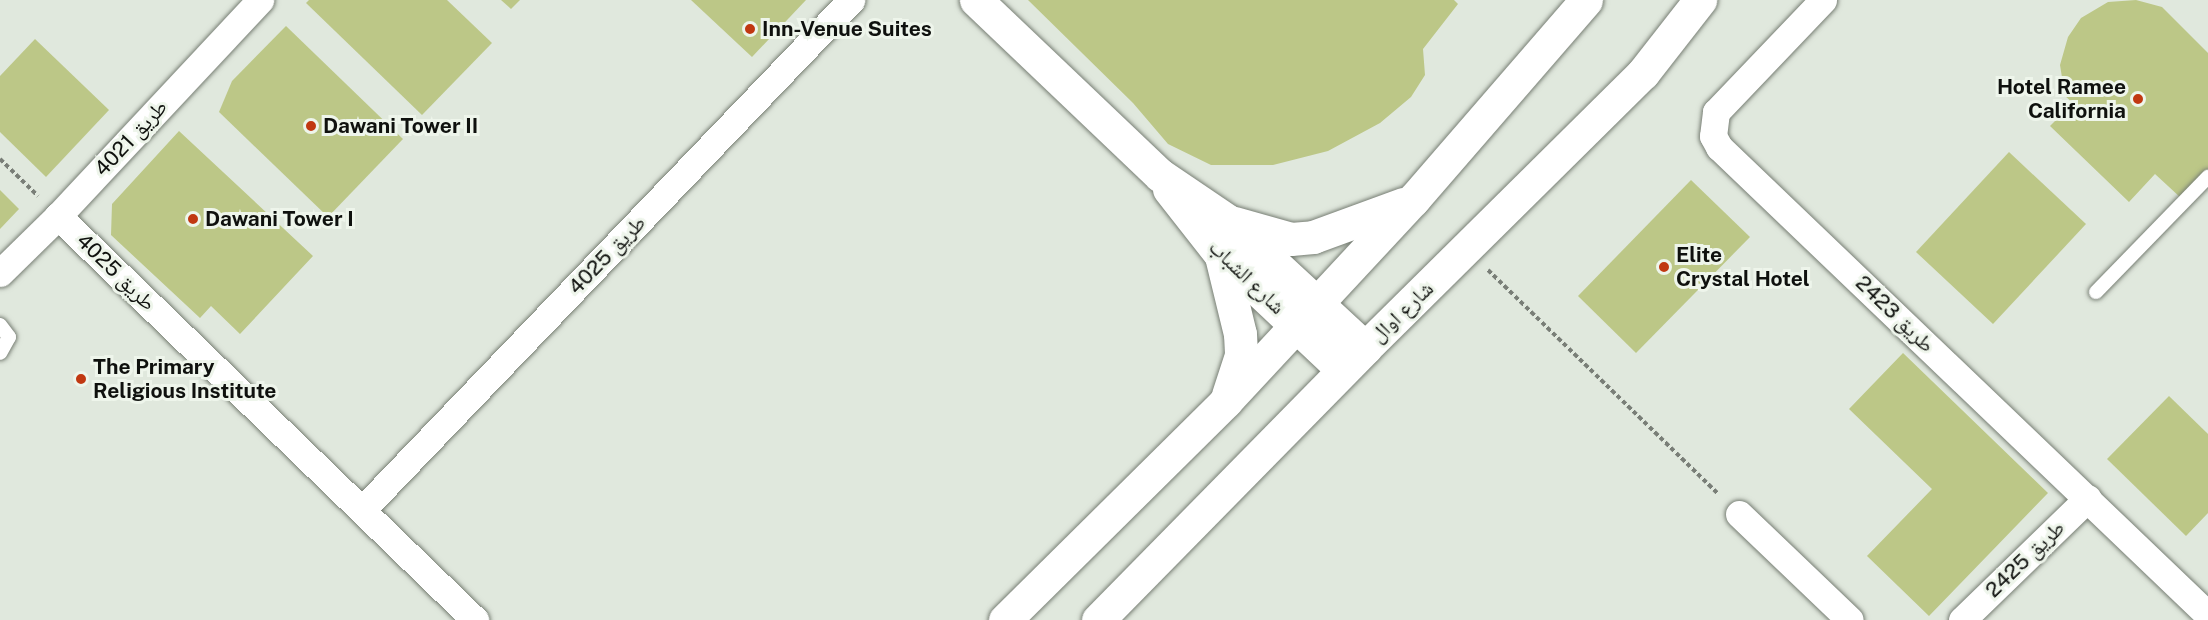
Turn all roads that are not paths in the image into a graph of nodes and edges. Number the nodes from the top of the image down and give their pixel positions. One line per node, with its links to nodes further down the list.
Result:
1 (260, 0): 10 (street, طريق 4021)
2 (851, 0): 21 (street, طريق 4025)
3 (976, 0): 7 (main road, شارع الشباب)
4 (1586, 0): 9 (main road)
5 (1700, 0): 18 (main road, شارع اوال)
6 (1822, 0): 20 (street, طريق 2423)
7 (1160, 175): 11 (main road, شارع الشباب); 12 (main road, شارع الشباب)
8 (2208, 177): 14 (lane)
9 (1413, 200): 11 (main road); 15 (main road)
10 (58, 216): 13 (street, طريق 4021); 21 (street, طريق 4025)
11 (1228, 221): 15 (main road, شارع الشباب)
12 (1220, 255): 15 (main road, شارع الشباب); 19 (main road)
13 (0, 273)
14 (2096, 292)
15 (1307, 314): 18 (main road, شارع الشباب); 19 (main road)
16 (0, 325): 17 (lane)
17 (0, 352)
18 (1354, 359): 26 (main road, شارع اوال)
19 (1226, 401): 25 (main road)
20 (2088, 498): 23 (street, طريق 2423); 28 (street, طريق 2425)
21 (362, 510): 24 (street, طريق 4025)
22 (1739, 514): 27 (street)
23 (2208, 615)
24 (475, 620)
25 (1005, 620)
26 (1098, 620)
27 (1850, 620)
28 (1962, 620)

